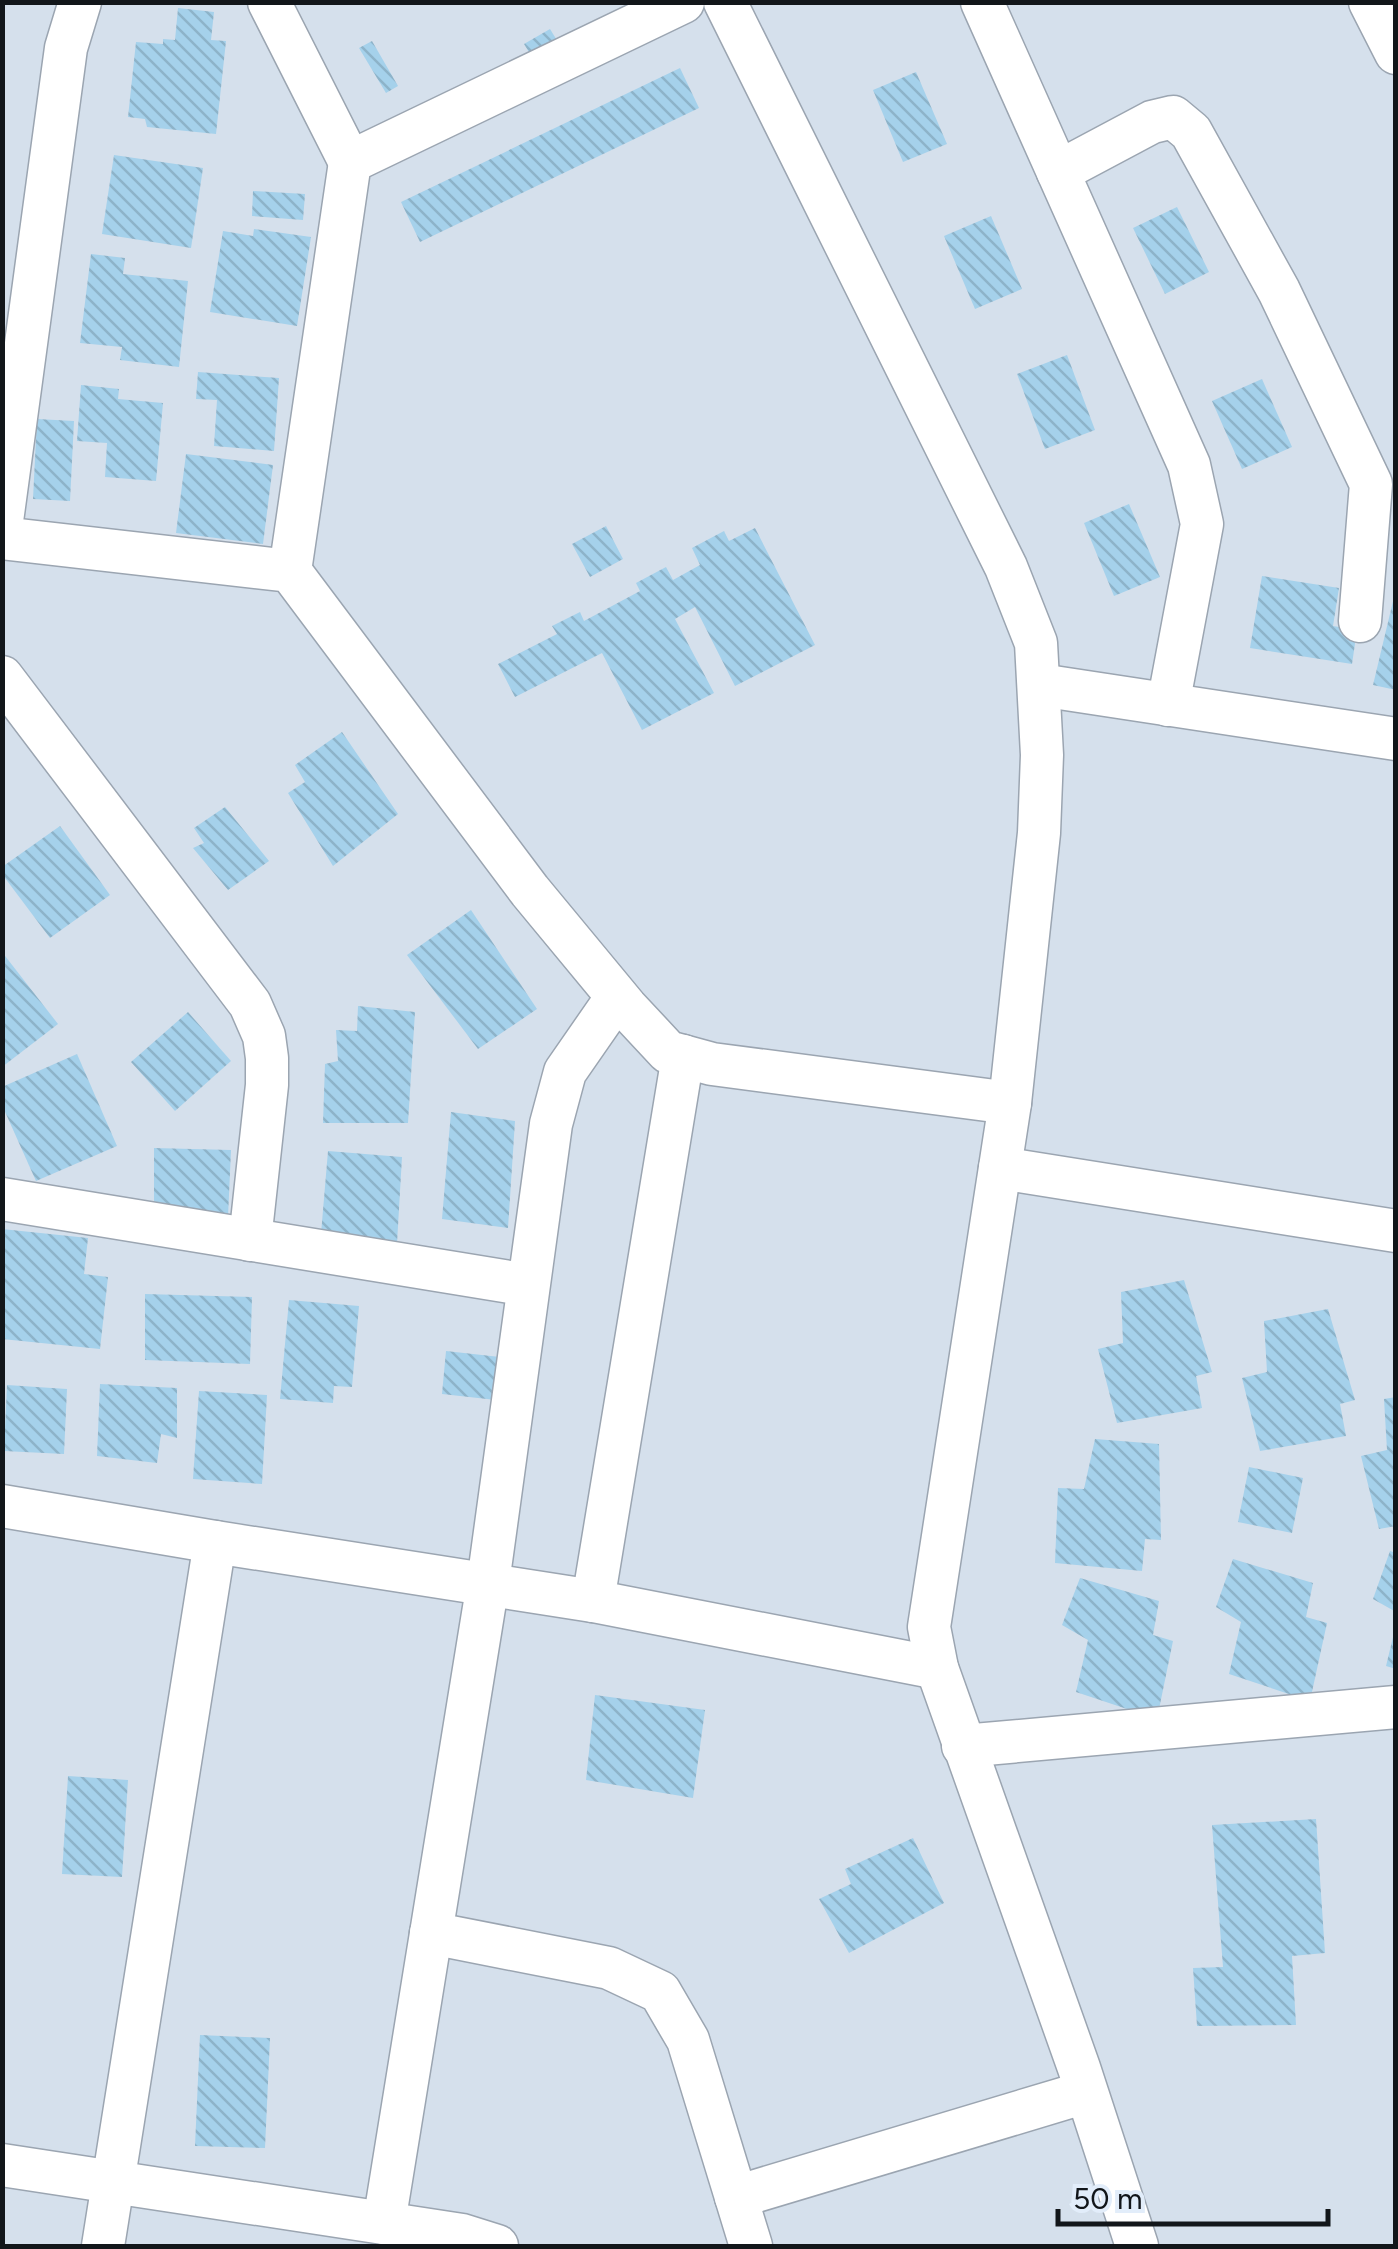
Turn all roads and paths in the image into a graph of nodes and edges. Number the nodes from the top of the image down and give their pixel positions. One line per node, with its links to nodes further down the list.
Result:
1 (80, 2): 10 (street)
2 (269, 2): 8 (street)
3 (683, 2): 8 (street)
4 (725, 2): 15 (street)
5 (982, 2): 9 (street)
6 (1370, 2): 7 (street)
7 (1396, 53)
8 (350, 162): 12 (street)
9 (1058, 172): 13 (street); 16 (street)
10 (2, 521)
11 (2, 538): 12 (street)
12 (290, 572): 18 (street)
13 (1360, 621)
14 (2, 678): 24 (street)
15 (1040, 686): 16 (street); 20 (street)
16 (1168, 705): 17 (street)
17 (1396, 739)
18 (617, 997): 19 (street); 25 (street)
19 (683, 1056): 20 (street); 29 (street)
20 (1010, 1104): 21 (street)
21 (1000, 1168): 23 (street); 30 (street)
22 (2, 1199): 24 (street)
23 (1396, 1231)
24 (250, 1240): 25 (street)
25 (528, 1284): 28 (street)
26 (2, 1506): 27 (street)
27 (215, 1542): 28 (street); 36 (street)
28 (488, 1583): 29 (street); 33 (street)
29 (593, 1601): 30 (street)
30 (936, 1668): 32 (street)
31 (1396, 1707): 32 (street)
32 (964, 1746): 34 (street)
33 (431, 1933): 37 (street); 38 (street)
34 (1086, 2092): 37 (street); 42 (street)
35 (2, 2165): 36 (street)
36 (112, 2183): 38 (street); 39 (street)
37 (736, 2198): 41 (street)
38 (384, 2223): 40 (street)
39 (103, 2246)
40 (497, 2246)
41 (751, 2246)
42 (1137, 2246)

